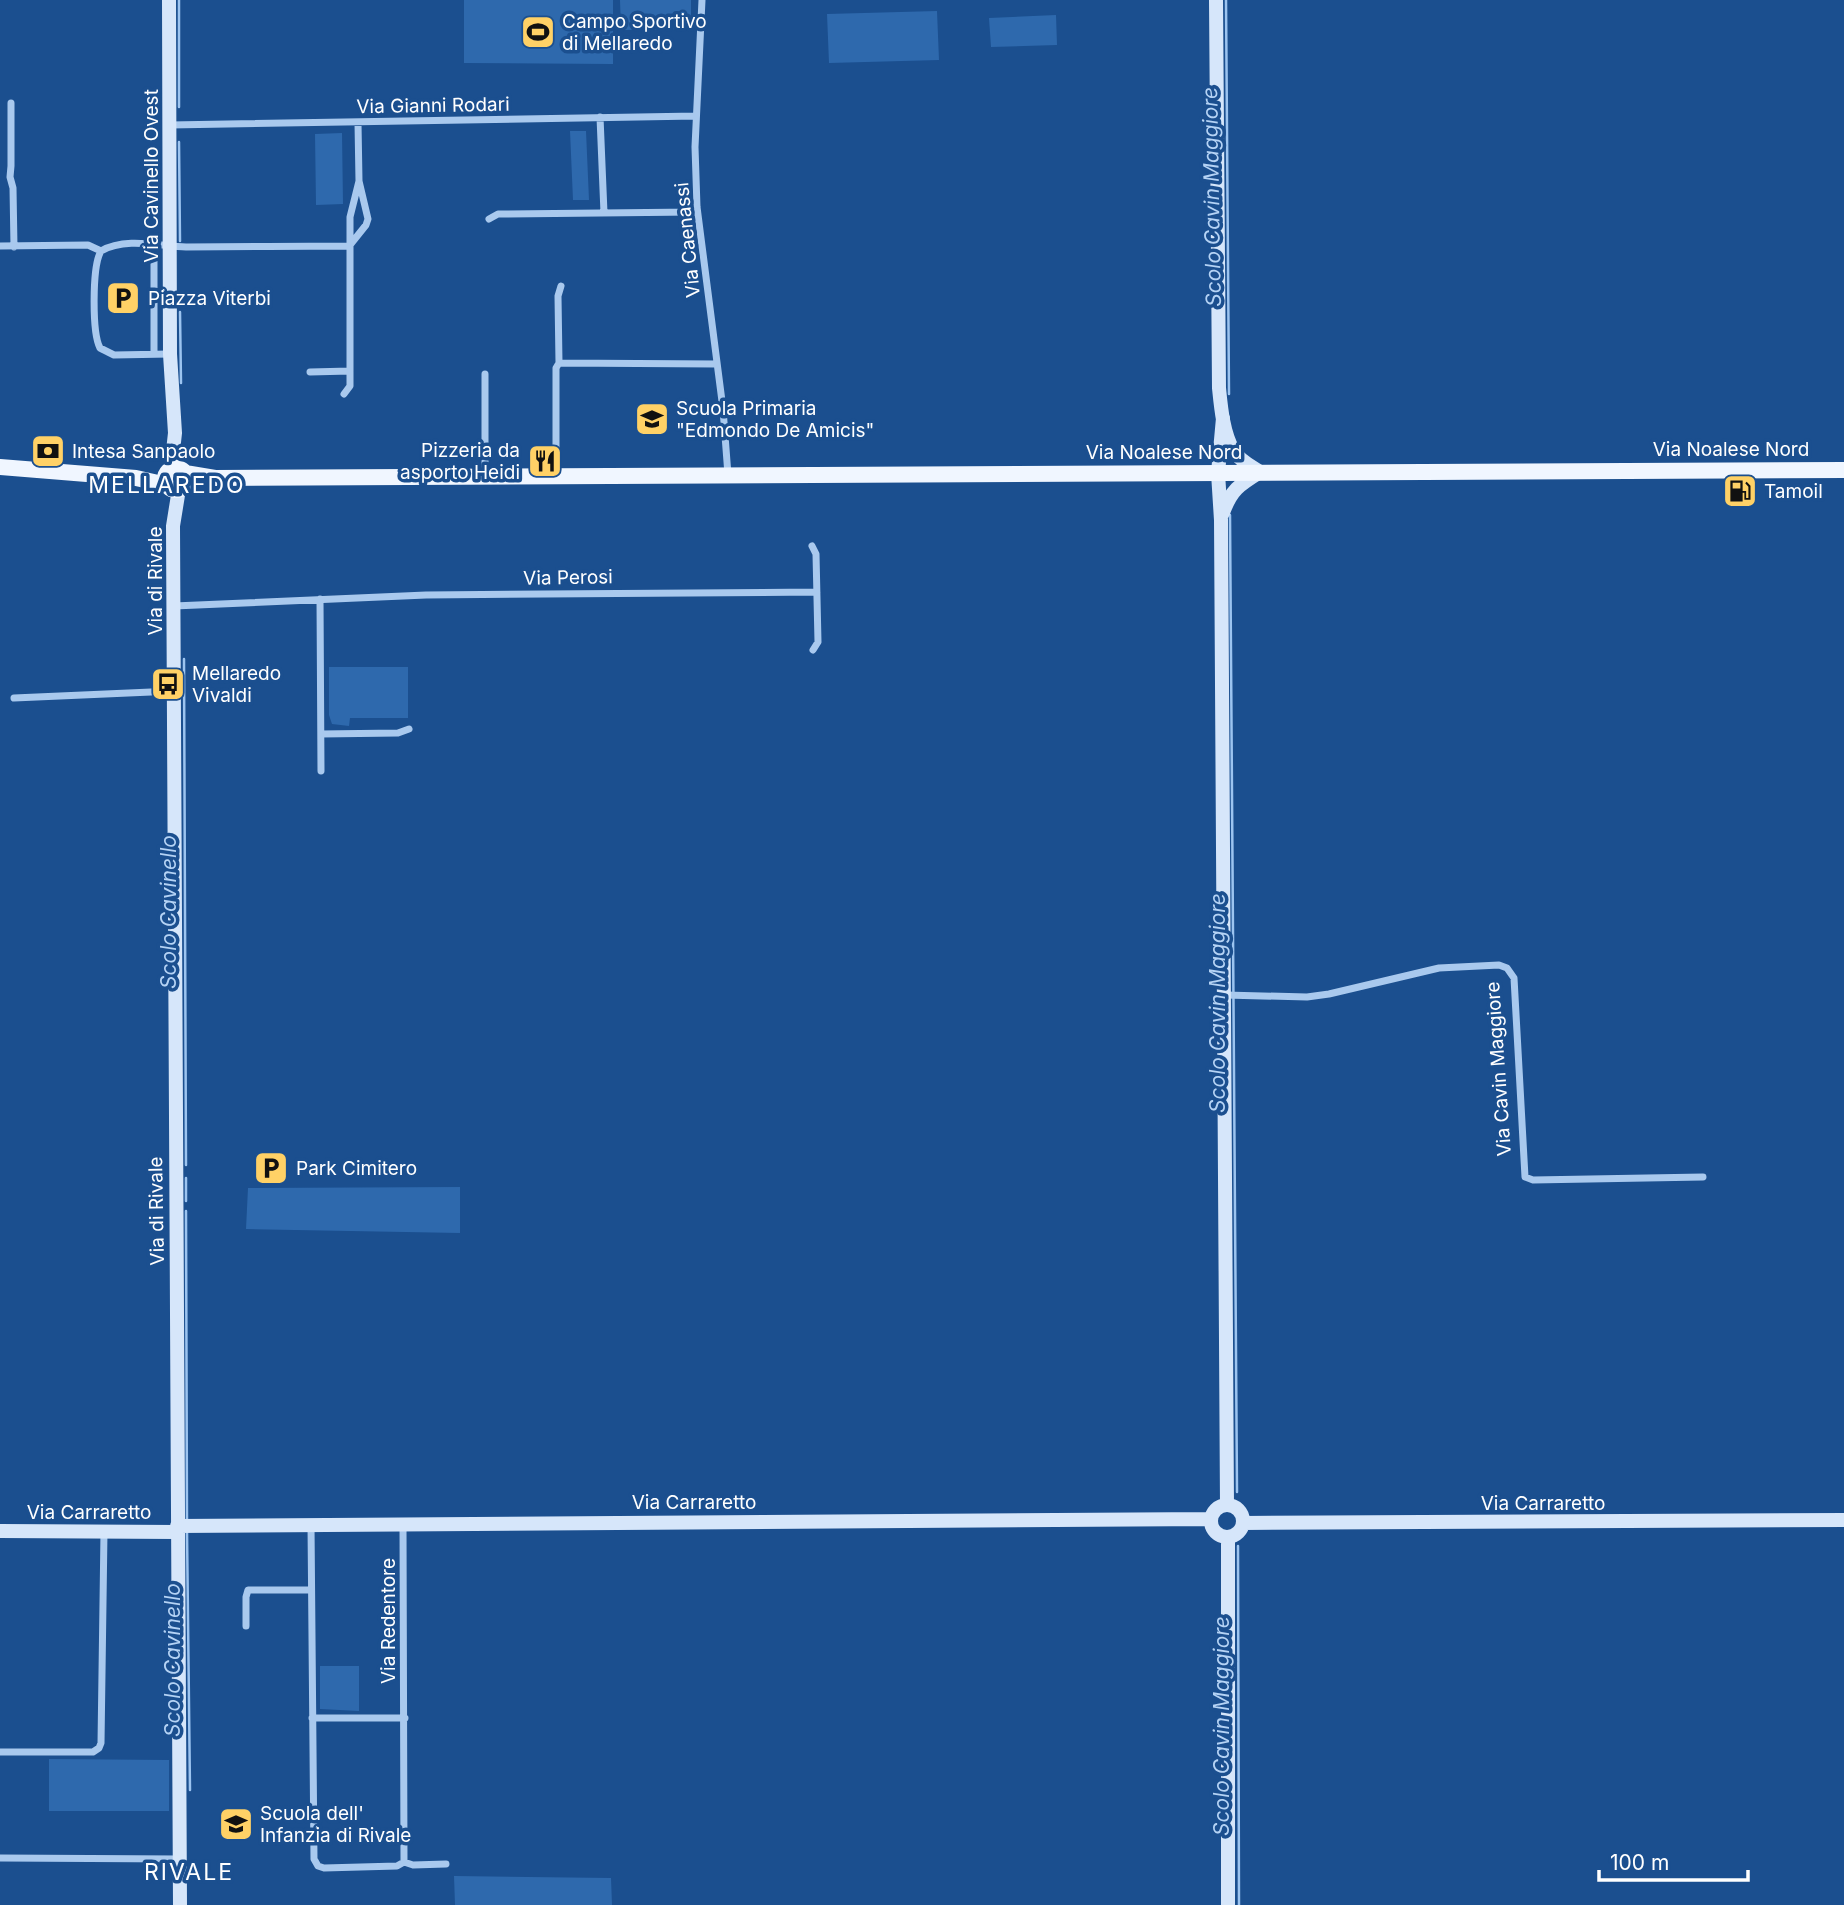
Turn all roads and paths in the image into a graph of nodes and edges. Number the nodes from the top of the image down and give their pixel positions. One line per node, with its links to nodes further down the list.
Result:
1 (169, 0): 8 (street, Via Cavinello Ovest)
2 (702, 0): 5 (street, Via Caenassi)
3 (1216, 0): 30 (street)
4 (11, 103): 10 (street)
5 (696, 116): 6 (street, Via Gianni Rodari); 12 (street, Via Caenassi)
6 (600, 117): 7 (street, Via Gianni Rodari); 13 (street)
7 (358, 123): 8 (street, Via Gianni Rodari); 11 (street)
8 (170, 125): 17 (street, Via Cavinello Ovest)
9 (0, 173): 10 (street)
10 (9, 177): 19 (street)
11 (359, 181): 18 (street); 18 (street)
12 (697, 207): 13 (street); 25 (street, Via Caenassi)
13 (604, 213): 14 (street)
14 (489, 219)
15 (154, 245): 17 (street); 20 (street); 22 (street)
16 (0, 246): 19 (street)
17 (170, 246): 18 (street); 23 (street, Via Cavinello Ovest)
18 (349, 246): 26 (street)
19 (14, 247): 20 (street)
20 (100, 251): 22 (street)
21 (561, 286): 24 (street)
22 (154, 354): 23 (street)
23 (170, 354): 39 (street, Via Cavinello Ovest)
24 (559, 363): 25 (street); 38 (street)
25 (716, 363): 36 (street, Via Caenassi)
26 (350, 371): 27 (street); 29 (street)
27 (310, 372)
28 (485, 374): 37 (street)
29 (344, 394)
30 (1223, 418): 31 (street); 35 (street)
31 (1233, 450): 34 (street); 35 (street)
32 (0, 467): 39 (main road)
33 (1844, 470): 34 (main road, Via Noalese Nord)
34 (1260, 472): 35 (main road, Via Noalese Nord); 40 (street)
35 (1222, 473): 36 (main road, Via Noalese Nord); 40 (street); 41 (street)
36 (728, 475): 38 (main road, Via Noalese Nord)
37 (485, 476): 38 (main road, Via Noalese Nord); 39 (main road, Via Noalese Nord)
38 (556, 476)
39 (176, 478): 45 (street, Via di Rivale)
40 (1229, 495): 41 (street)
41 (1221, 520): 52 (street)
42 (812, 546): 43 (street)
43 (817, 593): 44 (street, Via Perosi); 46 (street)
44 (320, 599): 45 (street, Via Perosi); 50 (street)
45 (174, 606): 47 (street, Via di Rivale)
46 (813, 650)
47 (174, 691): 48 (street); 60 (street, Via di Rivale)
48 (14, 698)
49 (409, 729): 50 (street)
50 (321, 734): 51 (street)
51 (321, 771)
52 (1228, 995): 53 (street, Via Cavin Maggiore); 54 (street)
53 (1703, 1177)
54 (1227, 1505): 55 (street); 57 (street)
55 (1211, 1519): 58 (street, Via Carraretto); 63 (street)
56 (1844, 1520): 57 (street, Via Carraretto)
57 (1243, 1523): 63 (street)
58 (403, 1524): 59 (street, Via Carraretto); 67 (street, Via Redentore)
59 (310, 1525): 60 (street, Via Carraretto); 64 (street)
60 (177, 1529): 62 (street, Via Carraretto); 70 (street, Via di Rivale)
61 (0, 1531): 62 (street, Via Carraretto)
62 (104, 1531): 68 (street)
63 (1228, 1537): 74 (street)
64 (311, 1590): 65 (street); 66 (street)
65 (246, 1626)
66 (312, 1718): 67 (street); 71 (street)
67 (405, 1718): 71 (street, Via Redentore)
68 (0, 1752)
69 (0, 1858): 70 (street)
70 (180, 1859): 73 (street, Via di Rivale)
71 (404, 1862): 72 (street)
72 (446, 1864)
73 (180, 1905)
74 (1228, 1905)

